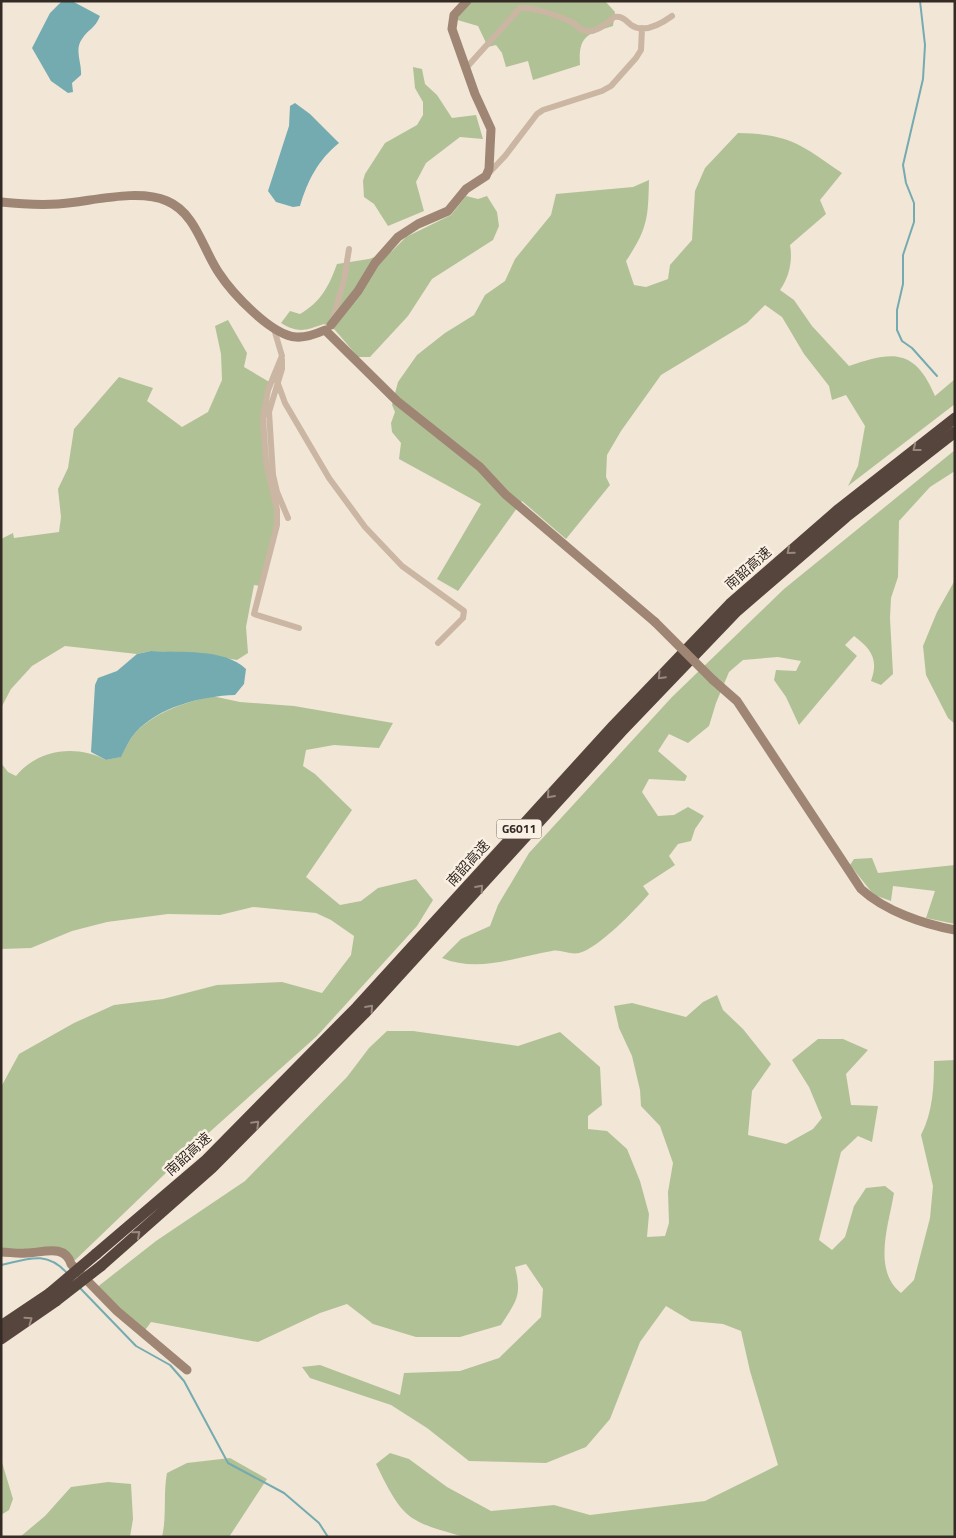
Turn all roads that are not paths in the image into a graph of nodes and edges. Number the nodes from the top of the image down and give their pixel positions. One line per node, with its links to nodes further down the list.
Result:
1 (467, 1): 4 (street)
2 (672, 16): 3 (street)
3 (642, 28): 4 (street); 5 (street)
4 (466, 67): 5 (street)
5 (486, 176): 8 (street)
6 (1, 202): 9 (street)
7 (349, 249): 8 (street)
8 (328, 328): 9 (street); 17 (street, bridge)
9 (274, 329): 10 (street)
10 (282, 356): 11 (street); 15 (street)
11 (277, 381): 14 (street); 16 (street)
12 (955, 418): 19 (highway, 南韶高速 / G6011, one-way to 19, bridge)
13 (955, 432): 19 (highway, 南韶高速 / G6011, one-way to 13, bridge)
14 (288, 518)
15 (299, 628)
16 (438, 643)
17 (955, 930)
18 (1, 1252): 22 (street)
19 (53, 1297): 20 (highway, 南韶高速 / G6011); 21 (highway, 南韶高速 / G6011, one-way to 19)
20 (1, 1326)
21 (1, 1339)
22 (186, 1370)

